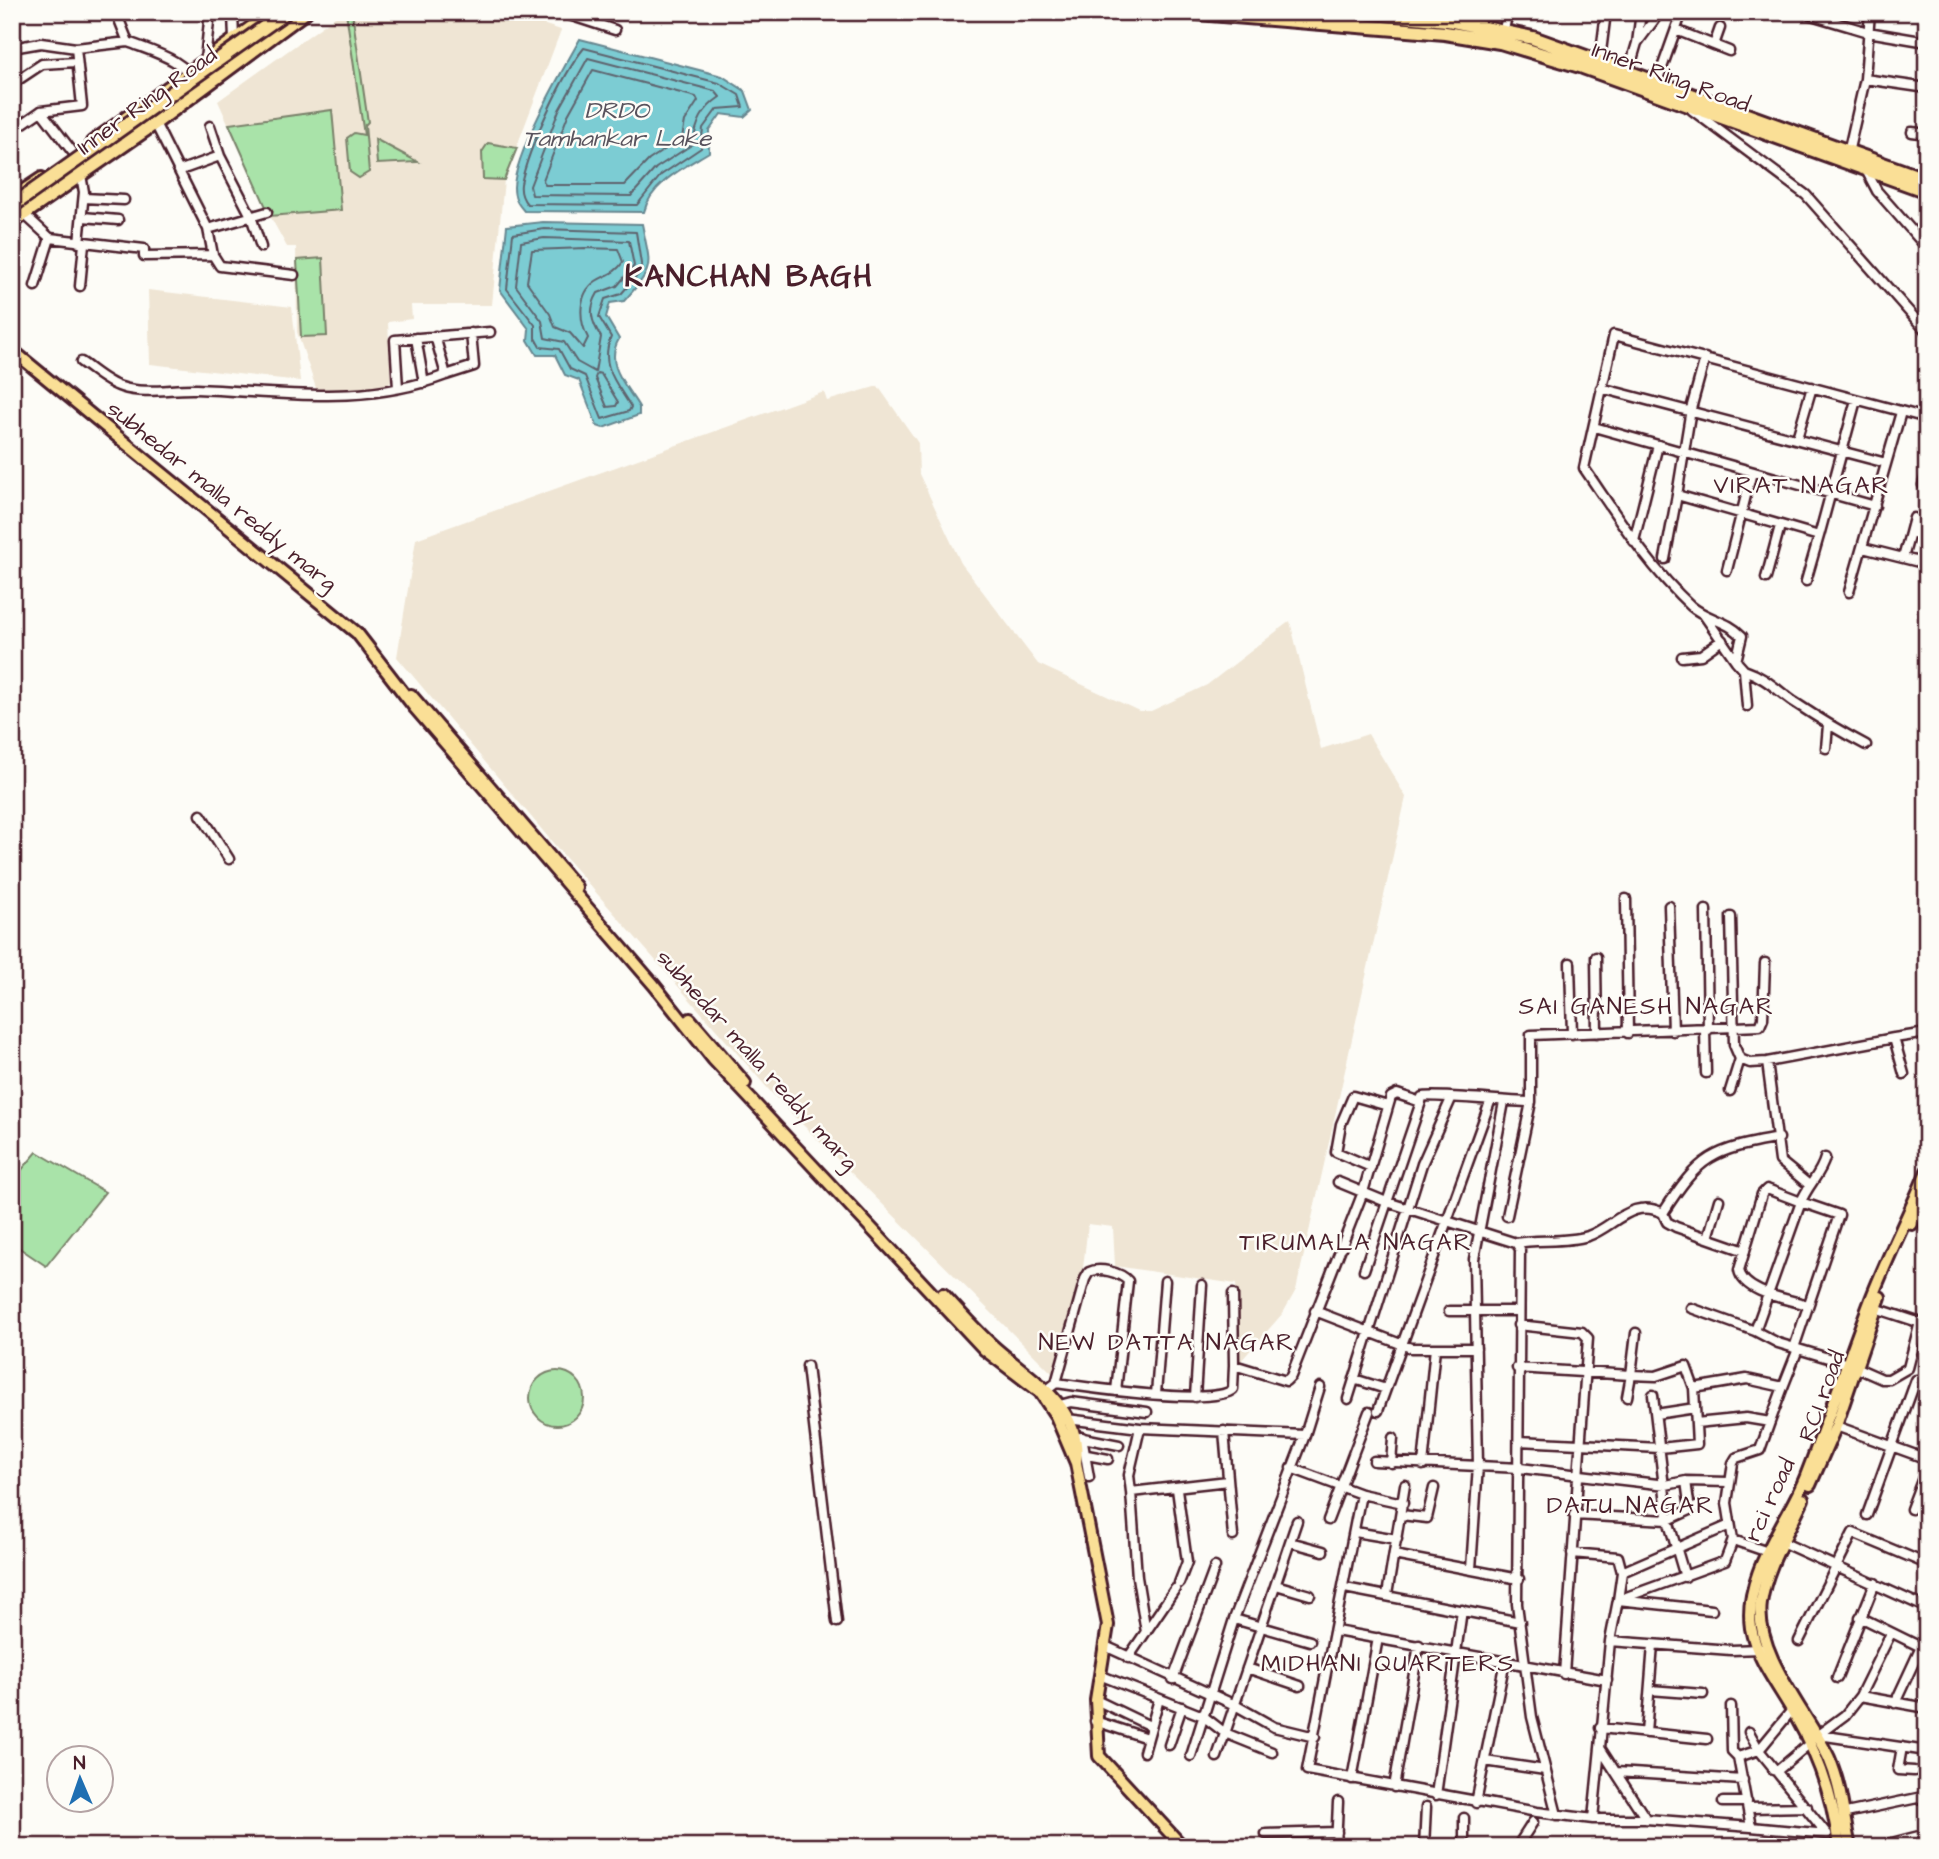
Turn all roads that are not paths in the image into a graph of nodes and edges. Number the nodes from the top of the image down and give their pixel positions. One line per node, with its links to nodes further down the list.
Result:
1 (116, 12): 26 (street)
2 (210, 12): 32 (street)
3 (233, 12): 24 (street)
4 (272, 12): 24 (main road, Inner Ring Road)
5 (286, 12): 60 (highway, bridge)
6 (305, 12): 40 (highway, Inner Ring Road)
7 (560, 12): 21 (street)
8 (1185, 12): 42 (highway, Inner Ring Road)
9 (1364, 12): 18 (highway, Inner Ring Road)
10 (1508, 12): 20 (street)
11 (1606, 12): 33 (street)
12 (1641, 12): 27 (street)
13 (1660, 12): 27 (street)
14 (1682, 12): 22 (street)
15 (1801, 12): 17 (street)
16 (1870, 12): 23 (street)
17 (1817, 15): 23 (street)
18 (1448, 16): 20 (highway, Inner Ring Road)
19 (1720, 28): 28 (street)
20 (1504, 29): 33 (highway, Inner Ring Road)
21 (615, 30)
22 (1676, 30): 28 (street); 38 (street)
23 (1868, 32): 25 (street); 37 (street)
24 (234, 40): 32 (main road, Inner Ring Road)
25 (1927, 42)
26 (128, 43): 30 (street); 35 (street)
27 (1637, 43): 36 (street)
28 (1714, 45): 31 (street)
29 (12, 48): 30 (street)
30 (76, 48): 34 (street)
31 (1729, 51)
32 (205, 60): 35 (main road, Inner Ring Road)
33 (1600, 60): 36 (highway, Inner Ring Road)
34 (76, 62): 39 (street); 43 (street)
35 (190, 70): 40 (street); 50 (main road, Inner Ring Road)
36 (1629, 70): 38 (highway, Inner Ring Road)
37 (1865, 79): 41 (street); 49 (street)
38 (1657, 82): 49 (highway, Inner Ring Road)
39 (12, 84)
40 (201, 88): 44 (highway, Inner Ring Road)
41 (1927, 88)
42 (1687, 106): 53 (highway, Inner Ring Road); 77 (street)
43 (41, 111): 46 (street); 50 (street)
44 (155, 123): 52 (street); 54 (highway, Inner Ring Road)
45 (210, 125): 51 (street)
46 (12, 131)
47 (1912, 132): 48 (street)
48 (1927, 134)
49 (1848, 153): 55 (highway, Inner Ring Road)
50 (75, 155): 57 (main road, Inner Ring Road)
51 (220, 156): 52 (street); 64 (street)
52 (181, 170): 67 (street)
53 (1867, 172): 56 (highway, Inner Ring Road); 71 (street)
54 (80, 175): 58 (street); 62 (highway, Inner Ring Road)
55 (1927, 180)
56 (1927, 191)
57 (12, 198)
58 (84, 198): 59 (street); 63 (street)
59 (124, 200)
60 (12, 206)
61 (267, 212): 64 (street)
62 (24, 214): 66 (highway, Inner Ring Road); 68 (street)
63 (83, 216): 65 (street); 69 (street)
64 (251, 216): 67 (street); 70 (street)
65 (118, 219)
66 (12, 222)
67 (208, 229): 72 (street)
68 (50, 238): 69 (street); 74 (street)
69 (82, 243): 72 (street); 75 (street)
70 (261, 247)
71 (1927, 248)
72 (213, 255): 73 (street)
73 (294, 275)
74 (35, 286)
75 (80, 286)
76 (490, 332): 78 (street)
77 (1927, 332)
78 (471, 333): 79 (street); 84 (street)
79 (435, 336): 80 (street); 84 (street)
80 (416, 338): 85 (street); 87 (street)
81 (12, 350): 125 (main road, subhedar malla reddy marg)
82 (1705, 358): 86 (street); 88 (street); 90 (street)
83 (81, 362): 87 (street)
84 (446, 375): 85 (street)
85 (424, 383): 87 (street)
86 (1812, 387): 89 (street); 94 (street)
87 (398, 388)
88 (1601, 388): 90 (street); 93 (street)
89 (1856, 400): 91 (street); 96 (street)
90 (1691, 409): 94 (street); 97 (street)
91 (1901, 412): 92 (street); 98 (street)
92 (1927, 418)
93 (1594, 427): 95 (street); 111 (street)
94 (1797, 438): 96 (street)
95 (1658, 445): 97 (street); 111 (street)
96 (1840, 450): 98 (street); 103 (street)
97 (1685, 454): 99 (street); 102 (street)
98 (1886, 463): 104 (street)
99 (1752, 472): 103 (street); 105 (street)
100 (1927, 472): 101 (street)
101 (1927, 486)
102 (1677, 495): 105 (street); 114 (street)
103 (1830, 495): 104 (street); 109 (street)
104 (1875, 506): 112 (street)
105 (1742, 515): 107 (street); 116 (street)
106 (1914, 518): 108 (street)
107 (1780, 526): 109 (street); 117 (street)
108 (1910, 533): 110 (street); 113 (street)
109 (1819, 536): 118 (street)
110 (1927, 537)
111 (1634, 541): 120 (street)
112 (1863, 548): 113 (street); 119 (street)
113 (1903, 558): 115 (street)
114 (1665, 559)
115 (1927, 564)
116 (1727, 570)
117 (1766, 578)
118 (1805, 581)
119 (1849, 592)
120 (1704, 615): 121 (street); 123 (street)
121 (1722, 640): 122 (street); 123 (street)
122 (1682, 657)
123 (1736, 661): 124 (street)
124 (1744, 670): 126 (street); 127 (street)
125 (396, 683): 206 (main road, subhedar malla reddy marg); 239 (main road, subhedar malla reddy marg)
126 (1747, 706)
127 (1828, 726): 128 (street); 129 (street)
128 (1866, 745)
129 (1826, 748)
130 (201, 815): 131 (street)
131 (229, 859)
132 (1626, 899): 142 (street)
133 (1669, 906): 141 (street)
134 (1706, 910): 140 (street)
135 (1731, 917): 139 (street)
136 (1595, 957): 145 (street)
137 (1570, 963): 144 (street)
138 (1765, 963): 139 (street)
139 (1735, 1028): 140 (street); 147 (street)
140 (1707, 1030): 141 (street); 149 (street)
141 (1673, 1031): 142 (street)
142 (1628, 1033): 145 (street)
143 (1927, 1033): 146 (street)
144 (1573, 1034): 145 (street); 156 (street)
145 (1597, 1034)
146 (1894, 1038): 148 (street); 150 (street)
147 (1740, 1059): 148 (street); 151 (street)
148 (1767, 1062): 158 (street)
149 (1706, 1073)
150 (1904, 1074)
151 (1730, 1091)
152 (1451, 1099): 153 (street); 154 (street); 169 (street)
153 (1421, 1102): 157 (street); 168 (street)
154 (1490, 1102): 155 (street); 172 (street)
155 (1504, 1102): 156 (street); 173 (street)
156 (1531, 1102): 171 (street)
157 (1388, 1106): 160 (street); 160 (street)
158 (1779, 1138): 163 (street); 170 (street)
159 (1825, 1158): 163 (street)
160 (1371, 1167): 164 (street)
161 (1927, 1171): 200 (main road, rci road)
162 (1338, 1182): 164 (street)
163 (1808, 1184): 167 (street)
164 (1363, 1192): 168 (street); 186 (street)
165 (1927, 1192): 184 (main road, RCI road)
166 (1720, 1200): 174 (street)
167 (1801, 1202): 176 (street); 180 (street); 182 (street)
168 (1388, 1203): 169 (street); 177 (street)
169 (1409, 1206): 172 (street); 191 (street)
170 (1663, 1213): 174 (street); 175 (street)
171 (1507, 1216)
172 (1447, 1220): 173 (street); 194 (street)
173 (1481, 1232): 175 (street); 185 (street)
174 (1708, 1238): 176 (street)
175 (1516, 1243): 188 (street)
176 (1745, 1251): 180 (street)
177 (1364, 1270)
178 (1165, 1281): 212 (street)
179 (1202, 1285): 214 (street)
180 (1770, 1293): 182 (street); 192 (street)
181 (1233, 1294): 198 (street)
182 (1808, 1305): 197 (street)
183 (1691, 1308): 192 (street)
184 (1875, 1308): 189 (street); 200 (main road, RCI road)
185 (1473, 1310): 187 (street); 188 (street); 196 (street)
186 (1315, 1311): 191 (street); 198 (street)
187 (1449, 1311)
188 (1518, 1311): 190 (street)
189 (1924, 1324): 200 (street)
190 (1518, 1325): 201 (street); 202 (street)
191 (1369, 1331): 194 (street); 204 (street)
192 (1755, 1331): 197 (street)
193 (1636, 1334): 203 (street)
194 (1403, 1346): 195 (street); 210 (street)
195 (1435, 1348): 196 (street); 241 (street)
196 (1476, 1348): 242 (street)
197 (1796, 1348): 200 (street); 208 (street)
198 (1234, 1365): 214 (street)
199 (807, 1366): 298 (street)
200 (1852, 1366): 224 (main road, RCI road); 277 (main road, rci road)
201 (1517, 1368): 202 (street); 230 (street)
202 (1585, 1371): 203 (street); 231 (street)
203 (1631, 1375): 209 (street); 215 (street)
204 (1354, 1379): 210 (street); 216 (street)
205 (1916, 1380): 233 (street)
206 (1051, 1386): 211 (street); 211 (street); 217 (main road, subhedar malla reddy marg)
207 (1320, 1387): 227 (street)
208 (1783, 1387): 209 (street); 222 (street)
209 (1694, 1388): 218 (street)
210 (1386, 1389): 253 (street)
211 (1116, 1391): 212 (street)
212 (1156, 1394): 214 (street)
213 (1653, 1395): 220 (street)
214 (1195, 1397)
215 (1628, 1397)
216 (1348, 1399)
217 (1060, 1405): 219 (street); 221 (main road, subhedar malla reddy marg)
218 (1695, 1408): 220 (street); 223 (street)
219 (1147, 1412)
220 (1656, 1414): 234 (street)
221 (1067, 1419): 225 (street); 228 (main road, subhedar malla reddy marg)
222 (1770, 1422): 223 (street); 250 (street)
223 (1696, 1423): 234 (street)
224 (1836, 1426): 233 (street); 274 (main road, RCI road)
225 (1140, 1428): 226 (street); 256 (street)
226 (1224, 1431): 227 (street); 248 (street)
227 (1305, 1435): 244 (street)
228 (1078, 1437): 232 (street); 235 (street); 239 (main road, subhedar malla reddy marg)
229 (1393, 1438): 240 (street)
230 (1519, 1441): 231 (street); 245 (street)
231 (1580, 1442): 234 (street); 246 (street)
232 (1119, 1445)
233 (1890, 1446): 237 (street); 264 (street)
234 (1660, 1448): 252 (street)
235 (1087, 1455): 236 (street); 247 (street)
236 (1108, 1459)
237 (1927, 1459)
238 (1374, 1461): 240 (street)
239 (1076, 1463): 309 (main road, subhedar malla reddy marg)
240 (1391, 1463): 241 (street)
241 (1423, 1465): 242 (street)
242 (1478, 1465): 245 (street); 283 (street)
243 (1927, 1467): 260 (street)
244 (1291, 1468): 253 (street); 297 (street)
245 (1520, 1468): 246 (street); 286 (street)
246 (1578, 1476): 252 (street); 263 (street)
247 (1089, 1477)
248 (1228, 1481): 255 (street); 270 (street)
249 (1686, 1481): 250 (street); 252 (street); 261 (street)
250 (1728, 1482): 268 (street)
251 (1405, 1485): 258 (street)
252 (1666, 1485): 266 (street)
253 (1341, 1486): 257 (street); 265 (street)
254 (1434, 1488): 262 (street)
255 (1177, 1489): 256 (street); 302 (street)
256 (1131, 1492): 302 (street)
257 (1361, 1494): 258 (street); 269 (street)
258 (1403, 1503): 262 (street)
259 (1701, 1505): 261 (street)
260 (1911, 1509)
261 (1690, 1510): 266 (street)
262 (1401, 1515): 271 (street)
263 (1574, 1515): 266 (street); 278 (street)
264 (1867, 1515)
265 (1328, 1520)
266 (1668, 1520): 275 (street)
267 (1297, 1521): 273 (street)
268 (1730, 1525): 272 (street); 275 (street)
269 (1355, 1532): 271 (street); 289 (street)
270 (1233, 1536)
271 (1397, 1539): 279 (street)
272 (1733, 1540): 277 (street); 285 (street)
273 (1290, 1542): 276 (street); 288 (street)
274 (1784, 1543): 282 (street); 311 (main road, RCI road)
275 (1678, 1546): 284 (street); 285 (street)
276 (1323, 1551)
277 (1768, 1552): 311 (main road, rci road)
278 (1572, 1553): 284 (street); 318 (street)
279 (1394, 1556): 283 (street); 291 (street)
280 (1927, 1564): 282 (street)
281 (1215, 1567): 321 (street)
282 (1836, 1567): 287 (street); 307 (street)
283 (1471, 1569): 286 (street)
284 (1622, 1572): 292 (street)
285 (1685, 1577): 292 (street)
286 (1519, 1580): 299 (street)
287 (1875, 1583): 293 (street); 296 (street)
288 (1276, 1585): 290 (street); 300 (street)
289 (1345, 1588): 291 (street); 301 (street)
290 (1310, 1595)
291 (1387, 1595): 294 (street)
292 (1618, 1600): 295 (street); 306 (street)
293 (1927, 1608)
294 (1462, 1610): 299 (street); 313 (street)
295 (1712, 1610)
296 (1860, 1617): 303 (street); 320 (street)
297 (1234, 1619): 300 (street); 325 (street)
298 (837, 1622)
299 (1520, 1622): 316 (street)
300 (1261, 1627): 305 (street); 317 (street)
301 (1336, 1631): 304 (street); 343 (street)
302 (1146, 1632): 314 (street)
303 (1891, 1633): 312 (street); 327 (street)
304 (1378, 1639): 310 (street); 362 (street)
305 (1310, 1641)
306 (1610, 1641): 308 (street); 322 (street)
307 (1799, 1641)
308 (1653, 1645): 311 (street); 324 (street)
309 (1105, 1646): 314 (street); 319 (main road, subhedar malla reddy marg)
310 (1419, 1646): 313 (street); 364 (street)
311 (1762, 1648): 335 (main road, rci road); 345 (main road, RCI road)
312 (1924, 1649): 330 (street)
313 (1457, 1652): 315 (street); 365 (street)
314 (1128, 1658): 321 (street)
315 (1504, 1661): 316 (street); 357 (street)
316 (1526, 1665): 318 (street); 358 (street)
317 (1247, 1668): 323 (street); 331 (street)
318 (1564, 1674): 322 (street)
319 (1102, 1676): 328 (street); 329 (main road, subhedar malla reddy marg)
320 (1837, 1678)
321 (1173, 1679): 325 (street)
322 (1607, 1680): 339 (street)
323 (1300, 1686)
324 (1650, 1690): 326 (street); 342 (street)
325 (1211, 1694): 331 (street); 336 (street)
326 (1703, 1694)
327 (1860, 1696): 330 (street); 345 (street)
328 (1159, 1699): 333 (street); 338 (street)
329 (1096, 1700): 337 (main road, subhedar malla reddy marg); 338 (street)
330 (1895, 1703): 334 (street)
331 (1235, 1705): 341 (street); 343 (street)
332 (1731, 1706): 356 (street)
333 (1182, 1707): 336 (street); 347 (street)
334 (1927, 1708)
335 (1792, 1710): 345 (main road, rci road); 350 (street)
336 (1203, 1716): 341 (street); 354 (street)
337 (1095, 1721): 344 (street); 385 (main road, subhedar malla reddy marg)
338 (1150, 1726): 344 (street)
339 (1600, 1728): 342 (street); 349 (street)
340 (1749, 1731): 350 (street)
341 (1225, 1733): 353 (street); 355 (street)
342 (1646, 1733): 346 (street)
343 (1315, 1737): 362 (street)
344 (1147, 1738): 352 (street)
345 (1815, 1738): 348 (street); 359 (street); 373 (main road, RCI road); 389 (main road, rci road)
346 (1707, 1739)
347 (1169, 1745)
348 (1902, 1747): 351 (street); 360 (street)
349 (1600, 1748): 361 (street); 377 (street)
350 (1759, 1750): 356 (street); 359 (street)
351 (1927, 1751)
352 (1144, 1752)
353 (1272, 1752)
354 (1191, 1756)
355 (1217, 1757)
356 (1738, 1757): 363 (street)
357 (1485, 1761): 358 (street); 369 (street)
358 (1545, 1770): 374 (street)
359 (1775, 1771): 372 (street)
360 (1914, 1771)
361 (1616, 1772): 363 (street); 376 (street)
362 (1352, 1779): 364 (street)
363 (1743, 1780): 370 (street)
364 (1394, 1787): 365 (street)
365 (1436, 1795): 369 (street)
366 (1926, 1796): 373 (street); 382 (street)
367 (1338, 1802): 380 (street)
368 (1723, 1802): 370 (street)
369 (1476, 1803): 374 (street)
370 (1748, 1805): 372 (street); 379 (street)
371 (1426, 1807): 383 (street)
372 (1807, 1807): 379 (street)
373 (1846, 1813): 390 (main road, RCI road)
374 (1557, 1815): 377 (street)
375 (1464, 1818): 384 (street)
376 (1646, 1818): 377 (street); 379 (street)
377 (1593, 1819)
378 (1533, 1822): 388 (street)
379 (1751, 1827)
380 (1337, 1832): 381 (street); 386 (street)
381 (1266, 1833)
382 (1926, 1833): 391 (street)
383 (1424, 1846): 384 (street)
384 (1464, 1846): 387 (street)
385 (1183, 1847)
386 (1336, 1847)
387 (1492, 1847)
388 (1517, 1847)
389 (1839, 1847)
390 (1850, 1847)
391 (1876, 1847)

